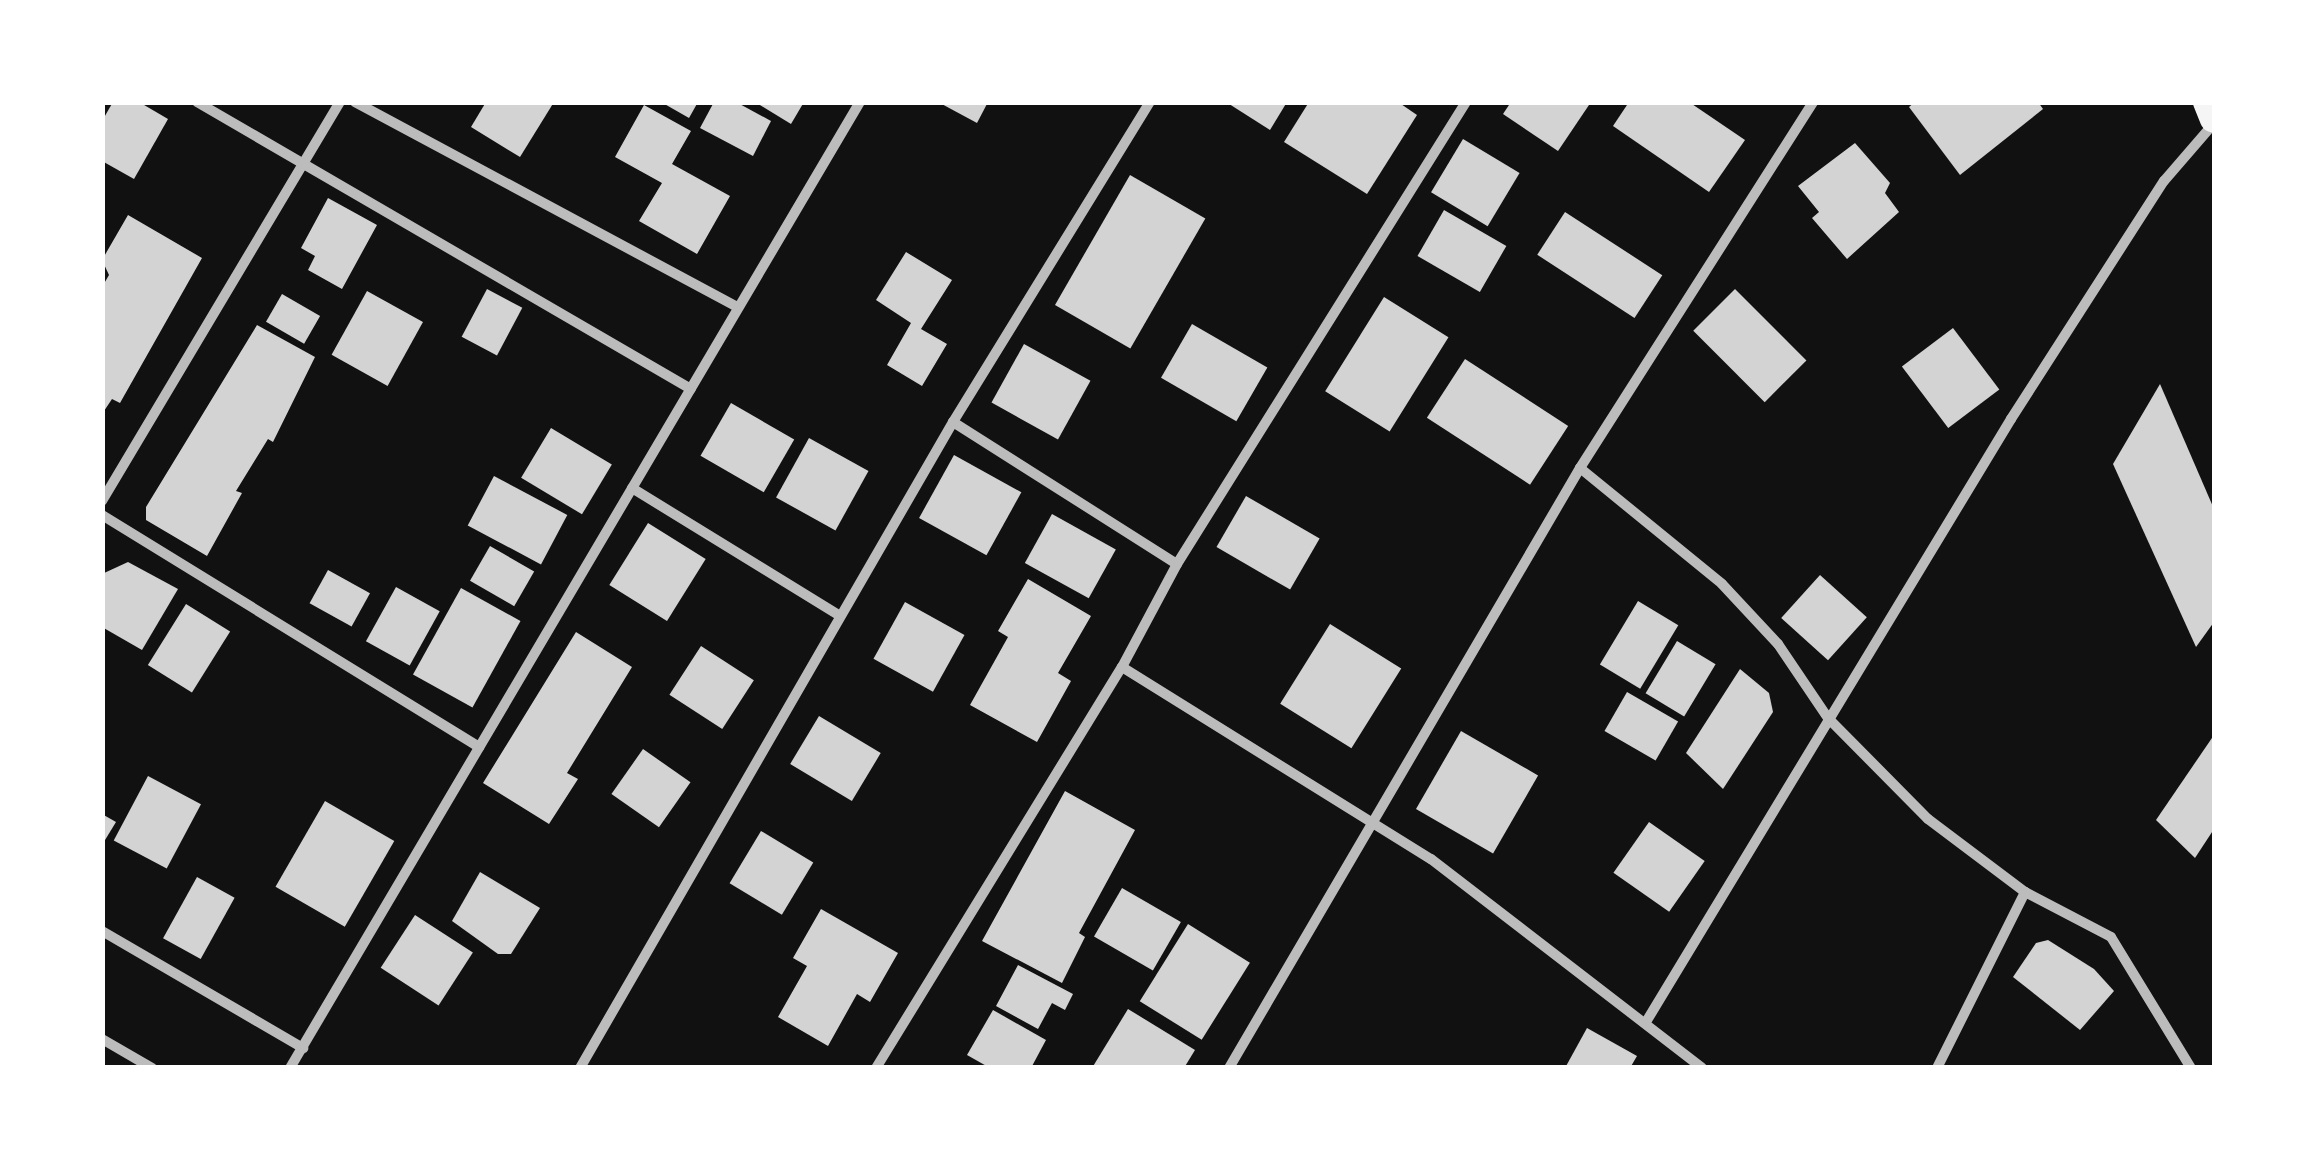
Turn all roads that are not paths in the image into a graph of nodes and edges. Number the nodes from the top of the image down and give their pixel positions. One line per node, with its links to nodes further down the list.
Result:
1 (197, 102): 10 (street)
2 (340, 102): 10 (street)
3 (355, 102): 11 (street)
4 (860, 102): 11 (street)
5 (1150, 102): 13 (street)
6 (1466, 102): 18 (street)
7 (1812, 102): 14 (street)
8 (2207, 102): 9 (highway)
9 (2214, 120): 21 (street)
10 (307, 163): 12 (street); 16 (street)
11 (736, 306): 12 (street)
12 (691, 390): 15 (street)
13 (952, 422): 18 (street); 19 (street)
14 (1580, 468): 21 (street); 23 (street)
15 (632, 488): 19 (street); 22 (street)
16 (102, 501)
17 (102, 514): 22 (street)
18 (1177, 564): 20 (street)
19 (840, 616): 31 (street)
20 (1122, 666): 23 (street); 32 (street)
21 (1828, 718): 24 (street); 26 (street)
22 (479, 747): 28 (street)
23 (1371, 822): 26 (street); 33 (street)
24 (2025, 892): 35 (street); 36 (street)
25 (103, 932): 28 (street)
26 (1646, 1022): 34 (street)
27 (102, 1038): 29 (street)
28 (303, 1048): 30 (street)
29 (152, 1068)
30 (290, 1068)
31 (580, 1068)
32 (876, 1068)
33 (1229, 1068)
34 (1702, 1068)
35 (1937, 1068)
36 (2191, 1068)

